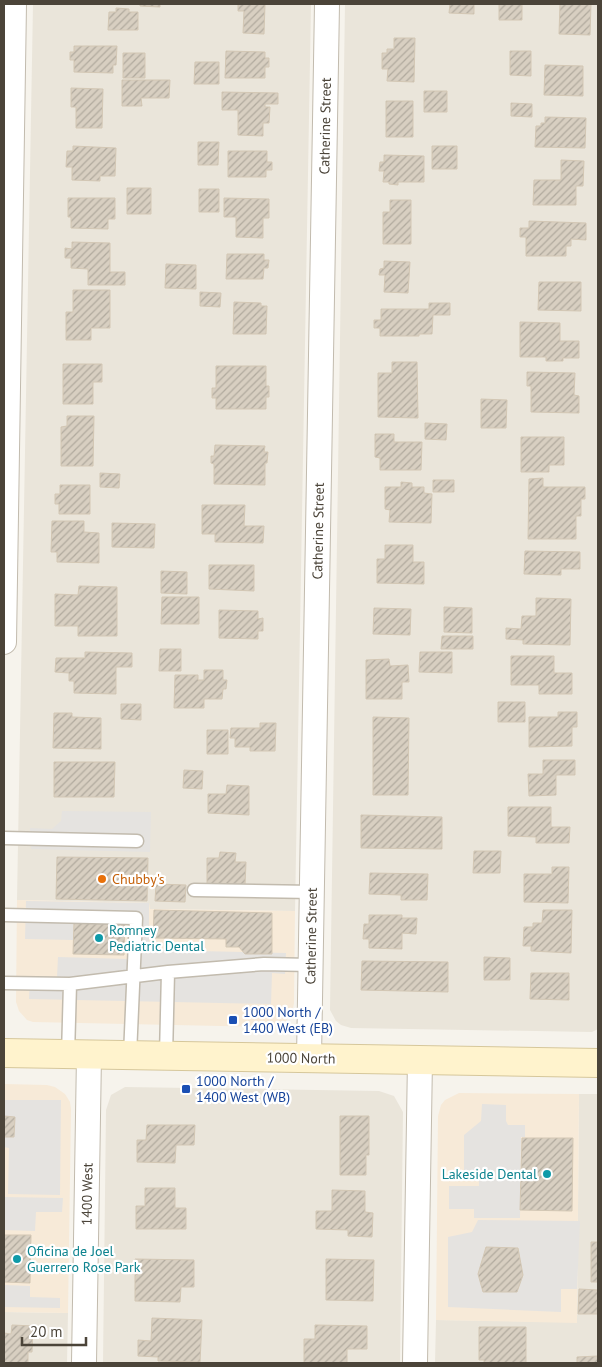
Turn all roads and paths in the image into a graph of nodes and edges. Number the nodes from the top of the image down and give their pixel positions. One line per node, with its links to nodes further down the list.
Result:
1 (14, 4): 3 (street)
2 (327, 4): 7 (street, Catherine Street)
3 (4, 642)
4 (4, 838): 5 (lane)
5 (137, 841)
6 (194, 890): 7 (lane)
7 (312, 892): 9 (street, Catherine Street)
8 (4, 915): 11 (lane)
9 (310, 965): 10 (lane); 18 (street, Catherine Street)
10 (168, 972): 11 (lane); 17 (lane)
11 (134, 977): 13 (lane); 16 (lane)
12 (4, 983): 13 (lane)
13 (70, 984): 15 (lane)
14 (4, 1053): 15 (street, 1000 North)
15 (78, 1055): 16 (street, 1000 North); 21 (street, 1400 West)
16 (130, 1055): 17 (street, 1000 North)
17 (166, 1056): 18 (street, 1000 North)
18 (309, 1058): 19 (street, 1000 North)
19 (420, 1060): 20 (street, 1000 North); 22 (street)
20 (598, 1063)
21 (84, 1363)
22 (415, 1363)

